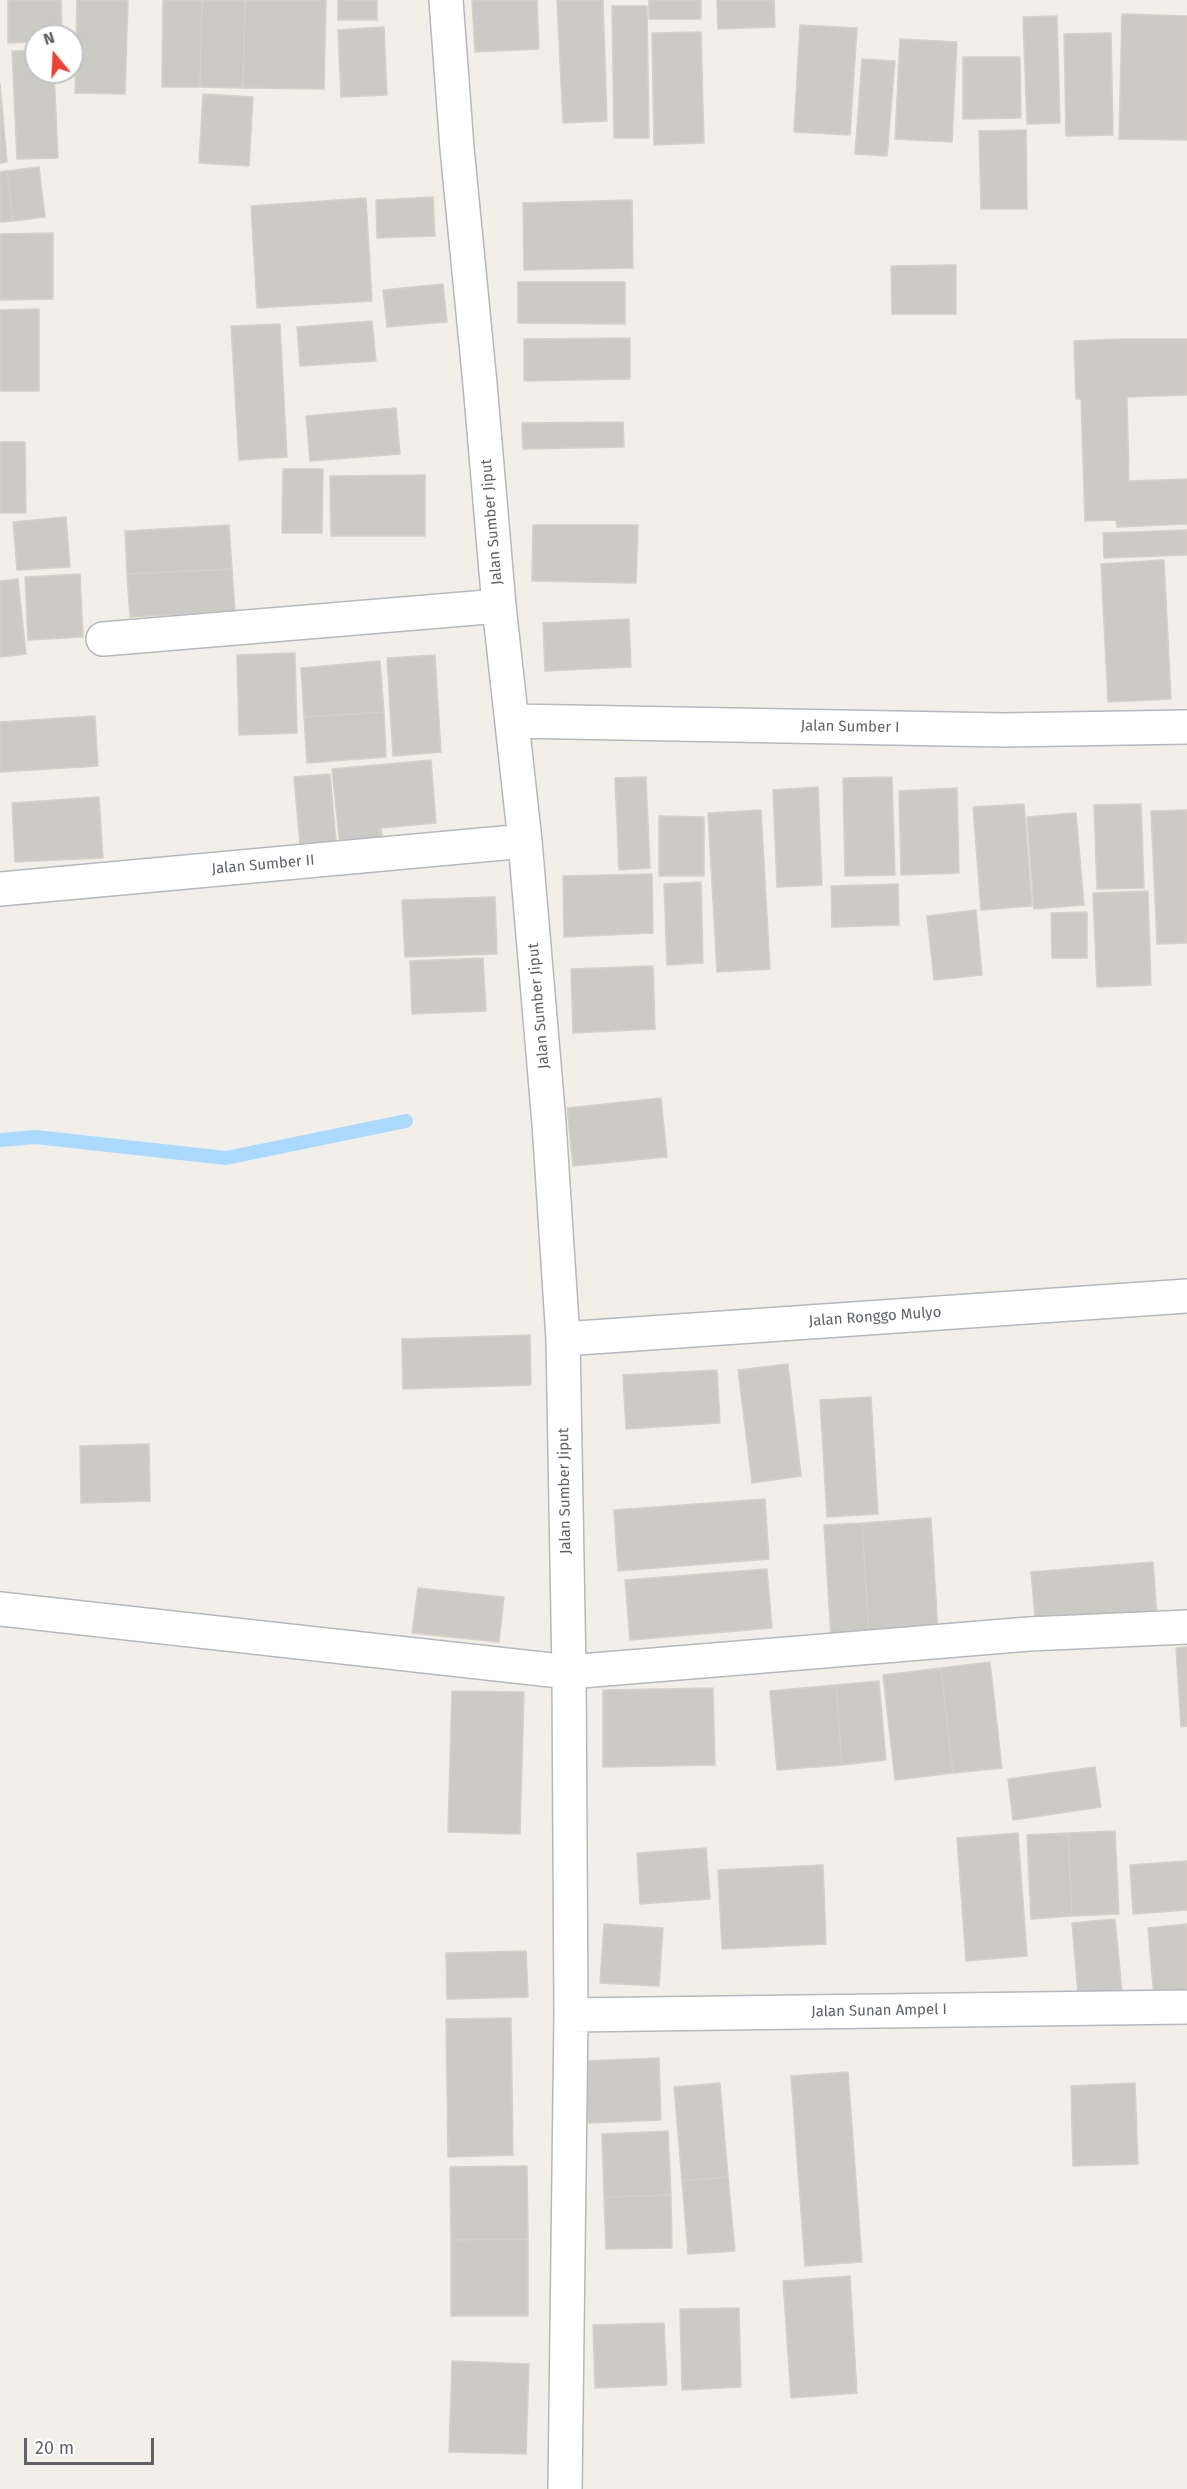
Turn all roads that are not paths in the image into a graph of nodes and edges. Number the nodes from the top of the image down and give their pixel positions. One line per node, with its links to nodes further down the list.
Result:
1 (446, 0): 2 (street, Jalan Sumber Jiput)
2 (499, 606): 3 (street); 4 (street, Jalan Sumber Jiput)
3 (103, 639)
4 (513, 721): 5 (street, Jalan Sumber I); 6 (street, Jalan Sumber Jiput)
5 (1187, 727)
6 (525, 841): 7 (street, Jalan Sumber II); 9 (street, Jalan Sumber Jiput)
7 (0, 889)
8 (1187, 1296): 9 (street, Jalan Ronggo Mulyo)
9 (563, 1340): 12 (street, Jalan Sumber Jiput)
10 (0, 1609): 12 (street)
11 (1187, 1627): 12 (street)
12 (569, 1672): 14 (street, Jalan Sumber Jiput)
13 (1187, 2007): 14 (street, Jalan Sunan Ampel I)
14 (571, 2015): 15 (street, Jalan Sumber Jiput)
15 (565, 2489)

